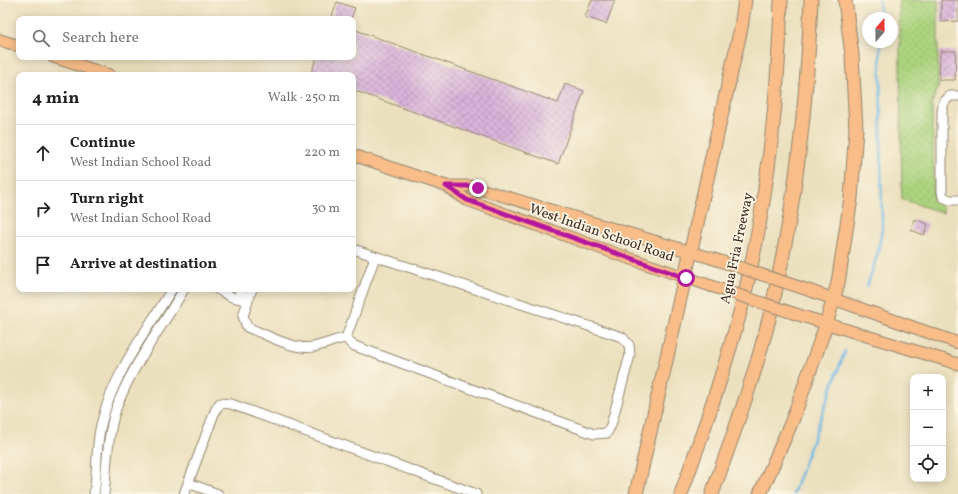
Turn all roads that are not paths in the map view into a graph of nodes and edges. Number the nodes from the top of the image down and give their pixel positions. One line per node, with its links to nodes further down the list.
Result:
1 (746, 0): 14 (highway)
2 (781, 0): 37 (highway, Agua Fria Freeway)
3 (811, 0): 38 (highway)
4 (845, 0): 22 (highway)
5 (0, 40): 6 (main road)
6 (16, 45)
7 (62, 60): 8 (main road)
8 (100, 72)
9 (954, 96): 12 (street)
10 (356, 156): 11 (main road, West Indian School Road)
11 (446, 186): 14 (main road, West Indian School Road); 16 (main road, West Indian School Road)
12 (954, 200)
13 (356, 250): 15 (street)
14 (692, 252): 16 (highway); 22 (main road, West Indian School Road, bridge)
15 (375, 257): 25 (street); 25 (street)
16 (686, 278): 24 (main road, West Indian School Road, bridge); 36 (highway)
17 (170, 292): 28 (street)
18 (182, 292): 29 (street)
19 (223, 292): 23 (street)
20 (240, 292): 23 (street)
21 (251, 292): 23 (street)
22 (834, 299): 24 (highway); 26 (main road, West Indian School Road)
23 (248, 301): 25 (street)
24 (826, 325): 27 (main road, West Indian School Road); 39 (highway)
25 (346, 338)
26 (958, 343)
27 (958, 364)
28 (108, 403): 29 (street); 31 (street)
29 (116, 408): 32 (street)
30 (188, 483): 33 (street); 34 (street); 35 (street)
31 (94, 494)
32 (104, 494)
33 (184, 494)
34 (218, 494)
35 (476, 494)
36 (636, 494)
37 (681, 494)
38 (712, 494)
39 (760, 494)

